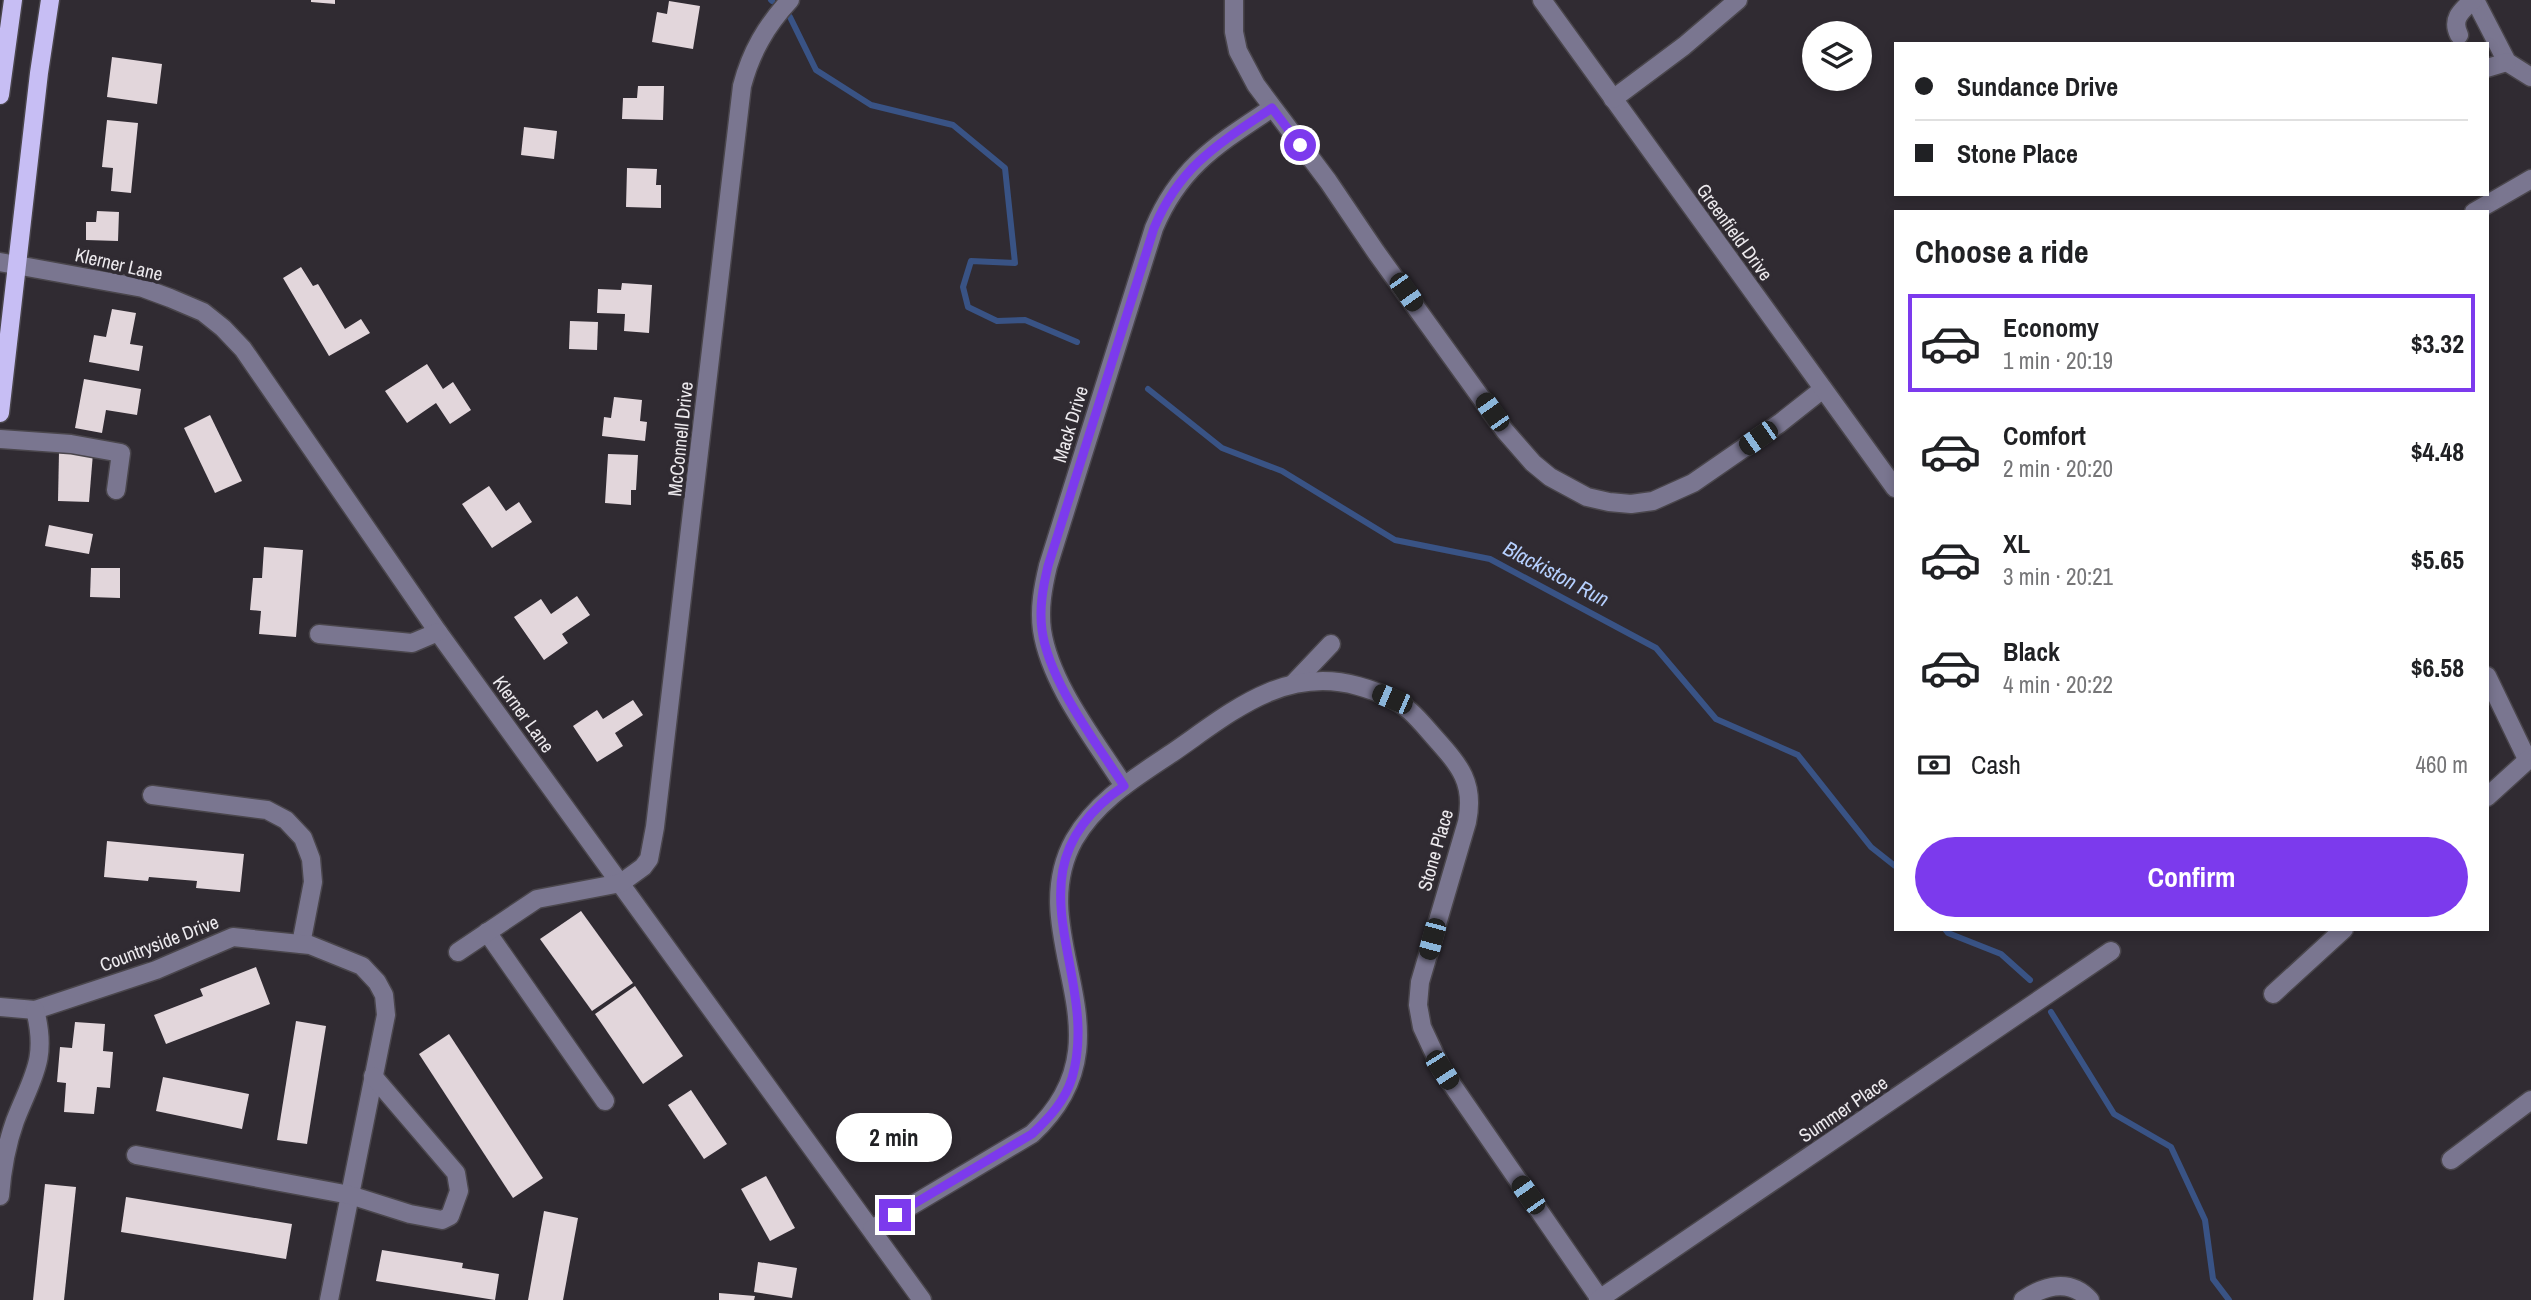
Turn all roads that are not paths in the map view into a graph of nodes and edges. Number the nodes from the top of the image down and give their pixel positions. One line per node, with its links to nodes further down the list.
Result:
1 (13, 0): 12 (main road)
2 (50, 0): 17 (main road)
3 (790, 0): 32 (street, McConnell Drive)
4 (1234, 0): 14 (street)
5 (1542, 0): 13 (street, Greenfield Drive)
6 (1738, 0): 13 (street)
7 (2474, 0): 8 (street); 9 (street)
8 (2459, 36)
9 (2507, 62): 10 (street); 11 (street)
10 (2489, 67)
11 (2531, 78)
12 (0, 95)
13 (1613, 99): 18 (street, Greenfield Drive)
14 (1272, 108): 18 (street); 29 (street, Mack Drive)
15 (2531, 179): 16 (street)
16 (2477, 210)
17 (9, 263): 19 (main road); 23 (street, Klerner Lane)
18 (1823, 389): 21 (street, Greenfield Drive)
19 (0, 413)
20 (0, 439): 22 (street)
21 (1894, 487)
22 (116, 490)
23 (438, 632): 24 (street); 32 (street, Klerner Lane)
24 (319, 634)
25 (1331, 644): 27 (street, Stone Place)
26 (2489, 680): 28 (street)
27 (1293, 684): 29 (street, Stone Place); 49 (street, Stone Place)
28 (2529, 758): 30 (street)
29 (1124, 786): 48 (street, Stone Place)
30 (2489, 795)
31 (152, 796): 35 (street)
32 (621, 883): 34 (street); 48 (street, Klerner Lane)
33 (2342, 931): 38 (street)
34 (486, 932): 37 (street); 42 (street)
35 (301, 944): 40 (street, Countryside Drive); 41 (street, Countryside Drive)
36 (2111, 951): 49 (street, Summer Place)
37 (458, 952)
38 (2273, 994)
39 (0, 1007): 40 (street, Countryside Drive)
40 (35, 1010): 47 (street)
41 (373, 1076): 46 (street, Countryside Drive); 46 (street)
42 (605, 1101)
43 (2531, 1101): 45 (street)
44 (136, 1155): 46 (street)
45 (2451, 1160)
46 (350, 1195): 50 (street, Countryside Drive)
47 (0, 1196)
48 (872, 1229): 51 (street, Klerner Lane)
49 (1599, 1299)
50 (329, 1300)
51 (922, 1300)
52 (2023, 1300): 53 (street)
53 (2090, 1300)

